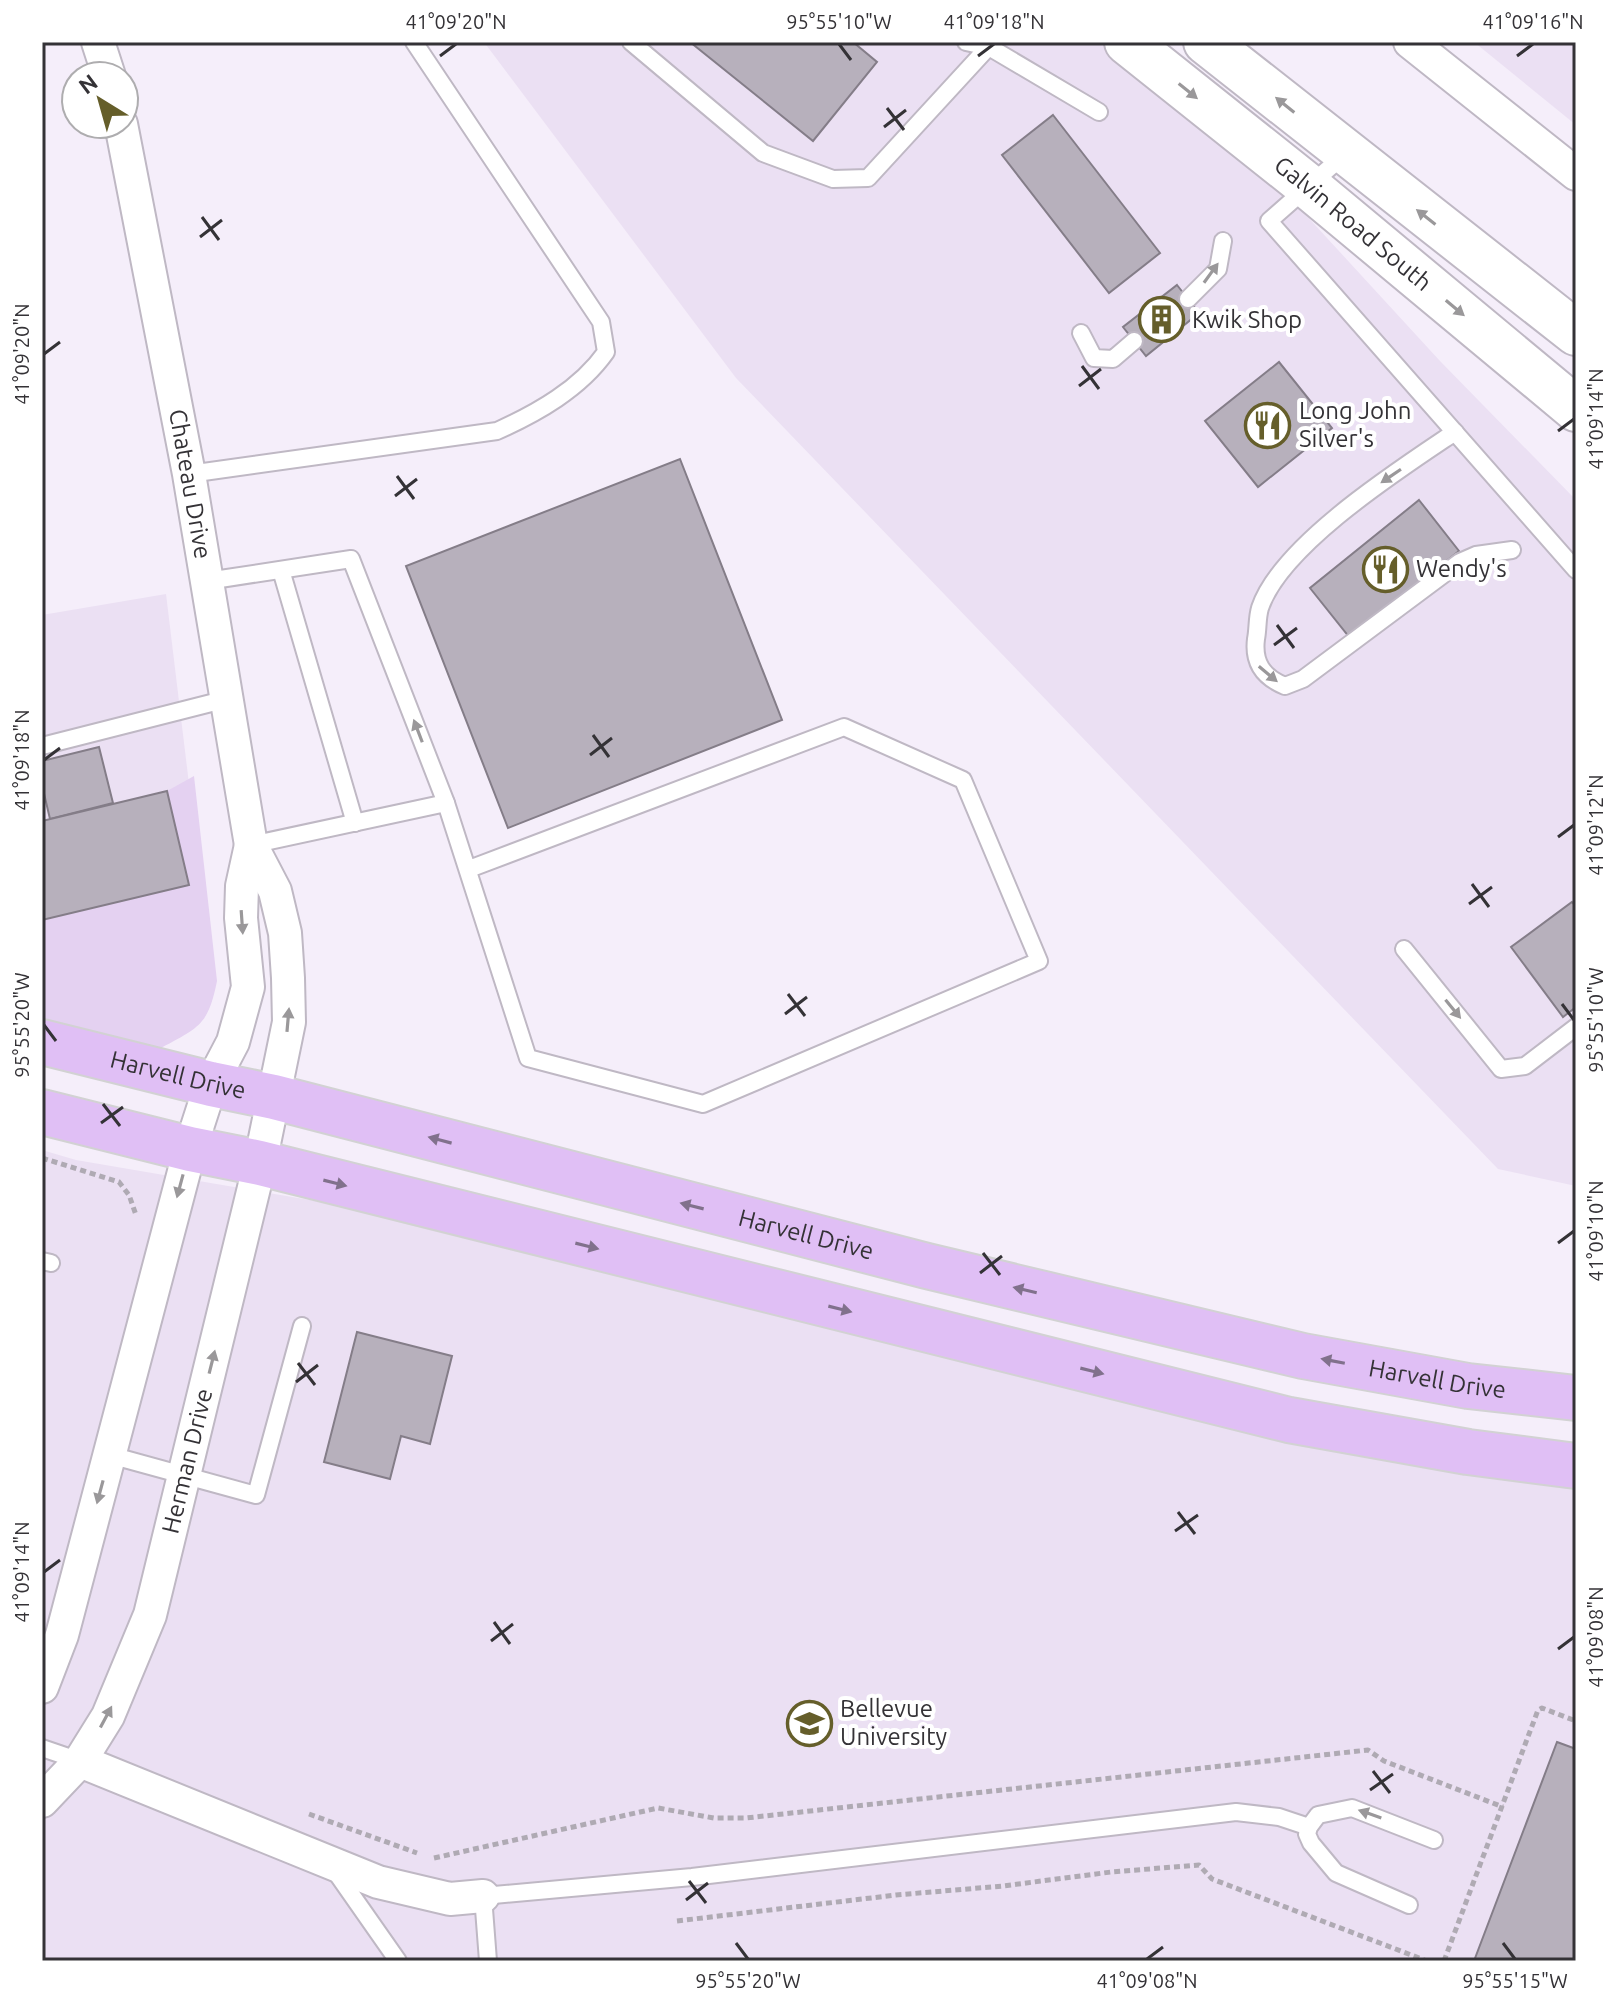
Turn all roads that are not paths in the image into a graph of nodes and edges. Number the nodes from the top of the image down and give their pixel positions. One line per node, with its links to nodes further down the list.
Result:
1 (414, 42): 20 (lane)
2 (631, 42): 7 (lane)
3 (966, 42): 7 (lane)
4 (1127, 42): 12 (main road, Galvin Road South, one-way to 12)
5 (1206, 42): 10 (main road, Galvin Road South, one-way to 5)
6 (1410, 42): 11 (street)
7 (991, 44): 8 (lane)
8 (1099, 112)
9 (124, 140): 20 (street, Chateau Drive)
10 (1346, 154): 12 (lane); 16 (main road, Galvin Road South, one-way to 10)
11 (1576, 174)
12 (1309, 187): 18 (main road, Galvin Road South, one-way to 18); 19 (lane)
13 (1223, 241): 14 (lane, one-way to 13)
14 (1188, 299)
15 (1081, 333): 17 (lane)
16 (1576, 333)
17 (1134, 341)
18 (1576, 409)
19 (1455, 432): 21 (lane, one-way to 21); 23 (lane)
20 (189, 474): 24 (street, Chateau Drive)
21 (1512, 550)
22 (281, 570): 24 (lane); 27 (lane, one-way to 22); 28 (lane)
23 (1576, 570)
24 (207, 581): 25 (street, Chateau Drive)
25 (227, 699): 26 (lane); 29 (street, Chateau Drive)
26 (42, 746)
27 (446, 803): 28 (lane); 30 (lane)
28 (355, 823): 29 (lane)
29 (251, 845): 34 (street, Chateau Drive, one-way to 34); 35 (street, Chateau Drive, one-way to 29)
30 (469, 869): 30 (lane)
31 (1404, 949): 32 (lane, one-way to 32)
32 (1576, 1027)
33 (42, 1042): 34 (main road, Harvell Drive)
34 (211, 1084): 35 (main road, Harvell Drive); 37 (street)
35 (274, 1097): 38 (street, Herman Drive); 40 (main road, Harvell Drive, one-way to 35)
36 (42, 1112): 37 (main road)
37 (190, 1149): 38 (main road); 41 (street, one-way to 41)
38 (260, 1163): 42 (main road, one-way to 42); 43 (street, Herman Drive, one-way to 38)
39 (302, 1326): 43 (lane)
40 (1576, 1398)
41 (110, 1455): 43 (lane); 44 (street, one-way to 44)
42 (1576, 1466)
43 (184, 1474): 46 (street, Herman Drive, one-way to 43)
44 (42, 1687)
45 (42, 1748): 46 (lane)
46 (80, 1761): 47 (street, Herman Drive); 50 (street)
47 (42, 1801)
48 (1309, 1827): 49 (lane, one-way to 48); 51 (lane); 52 (lane)
49 (1434, 1840)
50 (330, 1863): 51 (street); 53 (lane)
51 (483, 1896): 54 (lane)
52 (1409, 1905)
53 (398, 1961)
54 (488, 1961)

